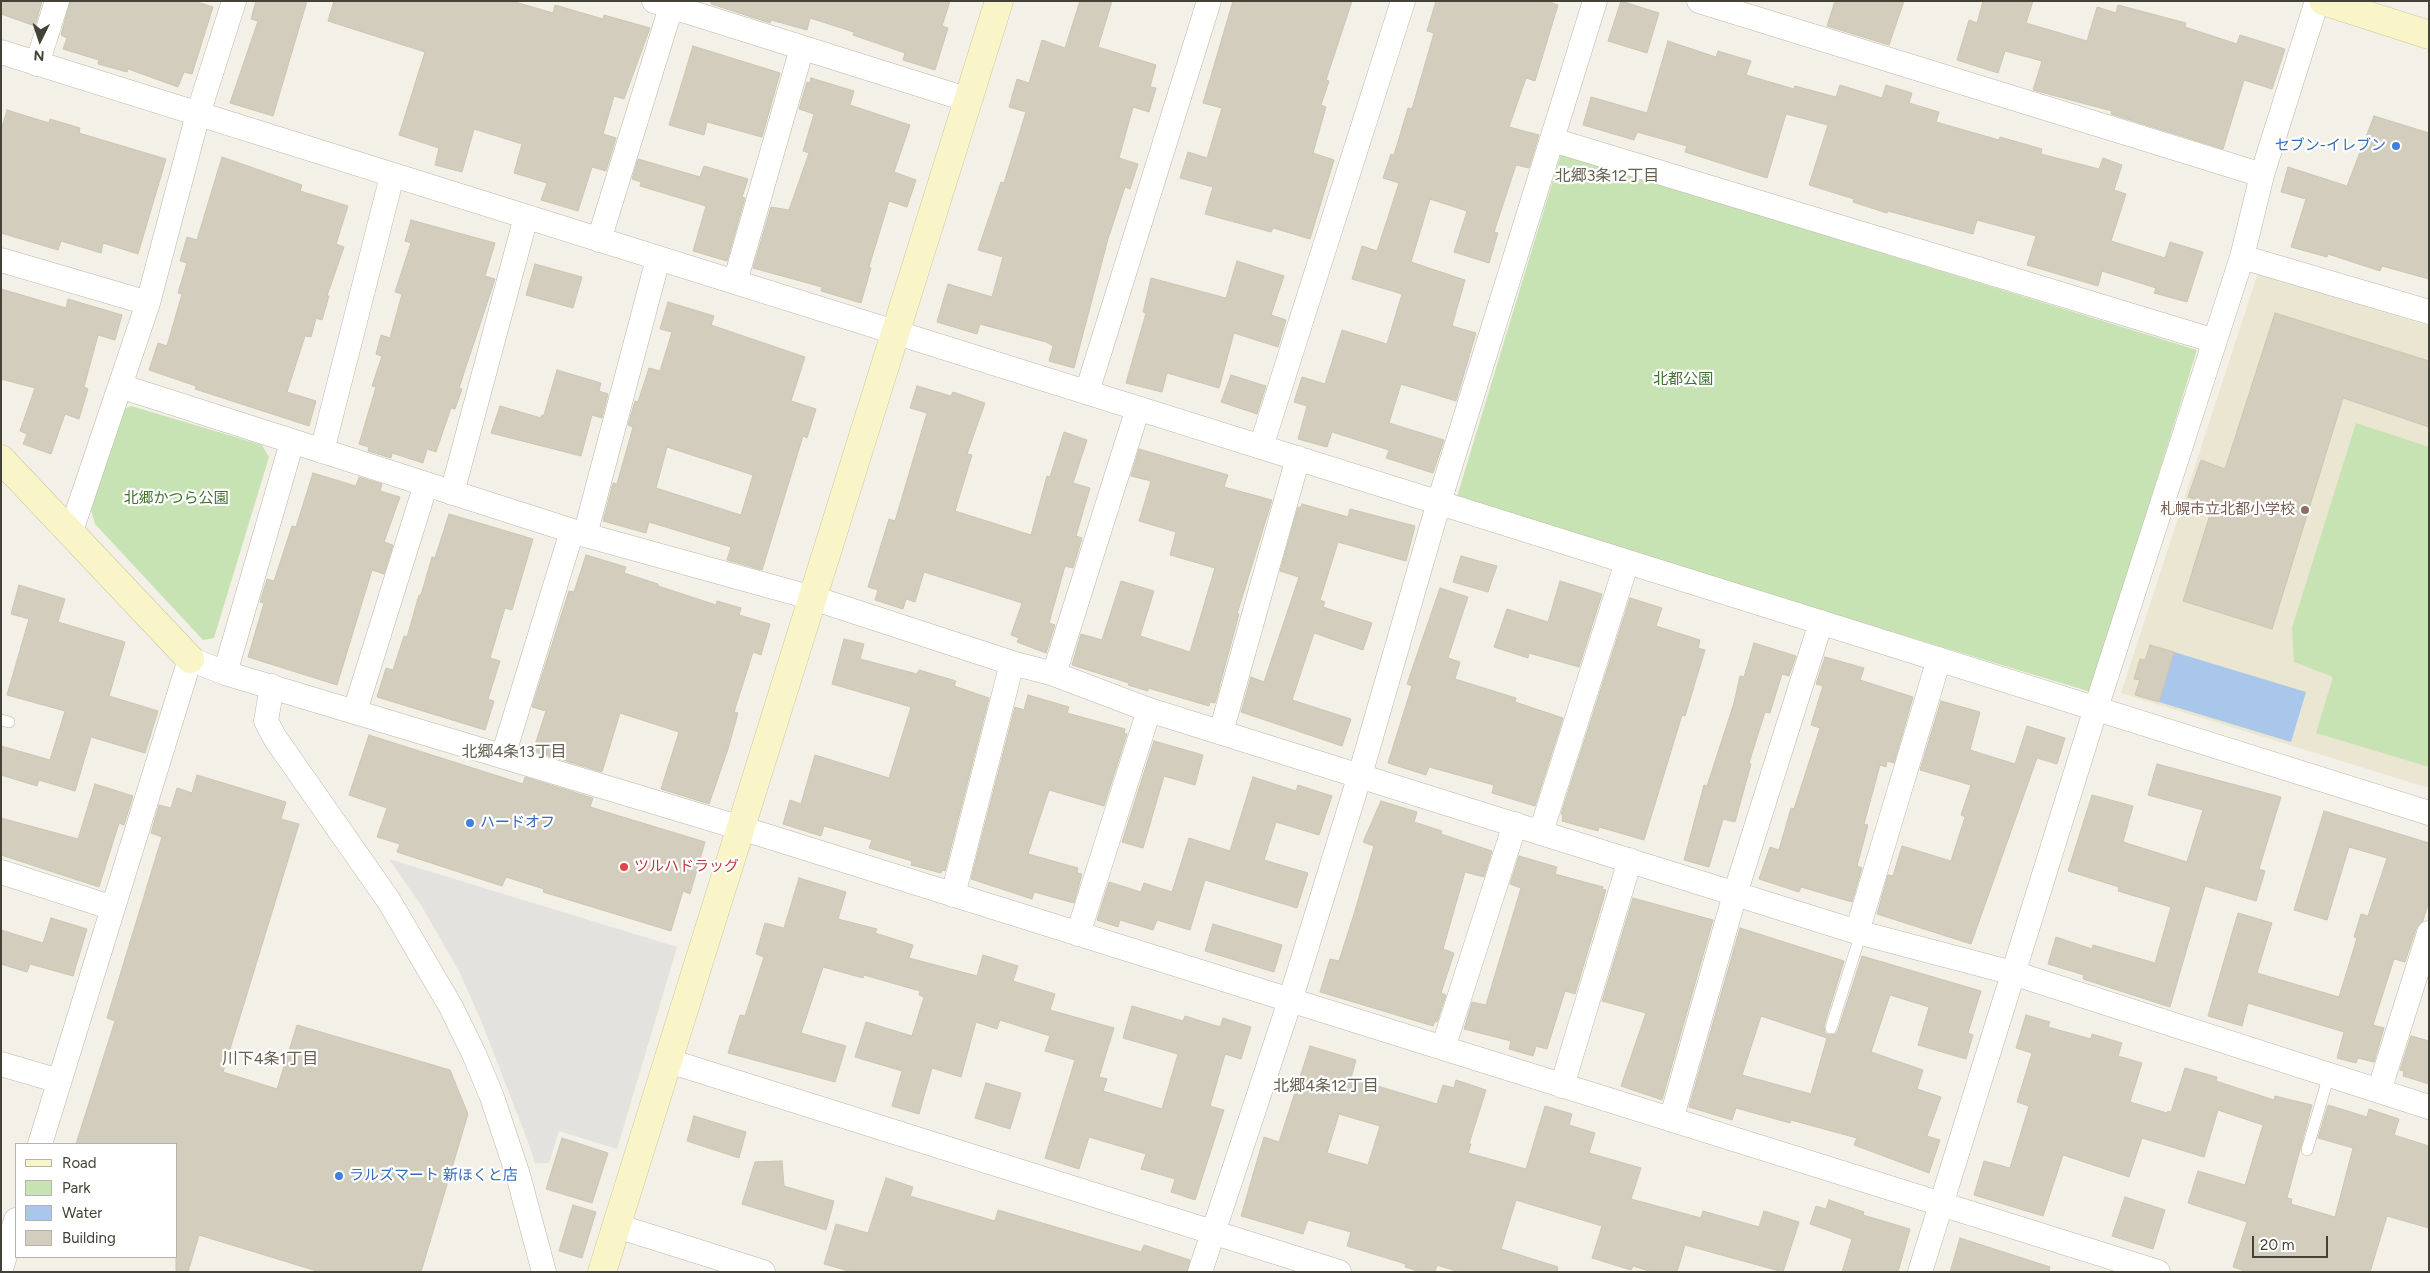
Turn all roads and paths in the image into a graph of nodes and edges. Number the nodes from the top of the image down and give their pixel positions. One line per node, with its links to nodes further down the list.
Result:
1 (57, 1): 14 (street)
2 (234, 1): 16 (street)
3 (999, 1): 15 (street)
4 (1209, 1): 31 (street)
5 (1403, 1): 34 (street)
6 (1595, 1): 17 (street)
7 (1699, 1): 18 (street)
8 (2317, 1): 18 (street)
9 (2323, 1): 11 (street)
10 (662, 4): 12 (street); 21 (street)
11 (2429, 35)
12 (802, 48): 15 (street); 25 (street)
13 (1, 52): 14 (street)
14 (37, 64): 16 (street)
15 (968, 100): 28 (street)
16 (198, 114): 19 (street); 26 (street)
17 (1553, 140): 29 (street); 40 (street)
18 (2262, 174): 22 (street)
19 (392, 176): 20 (street); 35 (street)
20 (526, 217): 21 (street); 39 (street)
21 (598, 240): 23 (street)
22 (2242, 256): 27 (street); 29 (street)
23 (658, 258): 25 (street); 41 (street)
24 (1, 260): 26 (street)
25 (736, 282): 28 (street)
26 (148, 303): 30 (street)
27 (2429, 312)
28 (896, 333): 31 (street); 44 (street)
29 (2215, 341): 52 (street)
30 (120, 386): 33 (street); 42 (street)
31 (1087, 392): 32 (street)
32 (1138, 408): 34 (street); 50 (street)
33 (292, 442): 35 (street); 49 (street)
34 (1261, 447): 36 (street)
35 (322, 451): 38 (street)
36 (1298, 458): 40 (street); 55 (street)
37 (1, 459): 42 (street)
38 (426, 484): 39 (street); 54 (street)
39 (452, 493): 41 (street)
40 (1439, 502): 43 (street); 57 (street)
41 (578, 533): 44 (street); 56 (street)
42 (70, 534): 46 (street)
43 (1627, 562): 45 (street); 61 (street)
44 (813, 598): 48 (street); 60 (street)
45 (1821, 622): 47 (street); 64 (street)
46 (190, 659): 49 (street); 66 (street)
47 (1939, 659): 52 (street); 67 (street)
48 (1012, 663): 50 (street); 65 (street)
49 (225, 673): 51 (street)
50 (1054, 674): 53 (street)
51 (272, 686): 54 (street); 89 (street)
52 (2096, 708): 58 (street); 70 (street)
53 (1149, 710): 55 (street); 69 (street)
54 (355, 711): 56 (street)
55 (1220, 732): 57 (street)
56 (502, 756): 60 (street)
57 (1360, 775): 59 (street); 71 (street)
58 (2429, 813)
59 (1515, 824): 61 (street); 73 (street)
60 (741, 828): 65 (street); 74 (street)
61 (1541, 832): 62 (street)
62 (1630, 860): 64 (street); 78 (street)
63 (1, 872): 66 (street)
64 (1735, 894): 67 (street); 81 (street)
65 (953, 895): 69 (street)
66 (113, 908): 77 (street)
67 (1859, 933): 70 (street); 72 (lane)
68 (2429, 933): 79 (street)
69 (1078, 934): 71 (street)
70 (2013, 973): 76 (street); 84 (street)
71 (1290, 1001): 73 (street); 87 (street)
72 (1831, 1028)
73 (1443, 1048): 78 (street)
74 (669, 1061): 86 (street); 87 (street)
75 (1, 1064): 77 (street)
76 (2329, 1075): 79 (street); 83 (lane)
77 (59, 1082): 82 (street)
78 (1562, 1086): 81 (street)
79 (2379, 1091): 80 (street)
80 (2429, 1107)
81 (1671, 1120): 84 (street)
82 (40, 1143)
83 (2306, 1150)
84 (1941, 1203): 94 (street); 95 (street)
85 (15, 1223): 88 (street)
86 (617, 1226): 90 (street); 91 (street)
87 (1213, 1232): 92 (street); 93 (street)
88 (1, 1269)
89 (544, 1272)
90 (602, 1272)
91 (763, 1272)
92 (1200, 1272)
93 (1339, 1272)
94 (1920, 1272)
95 (2158, 1272)

